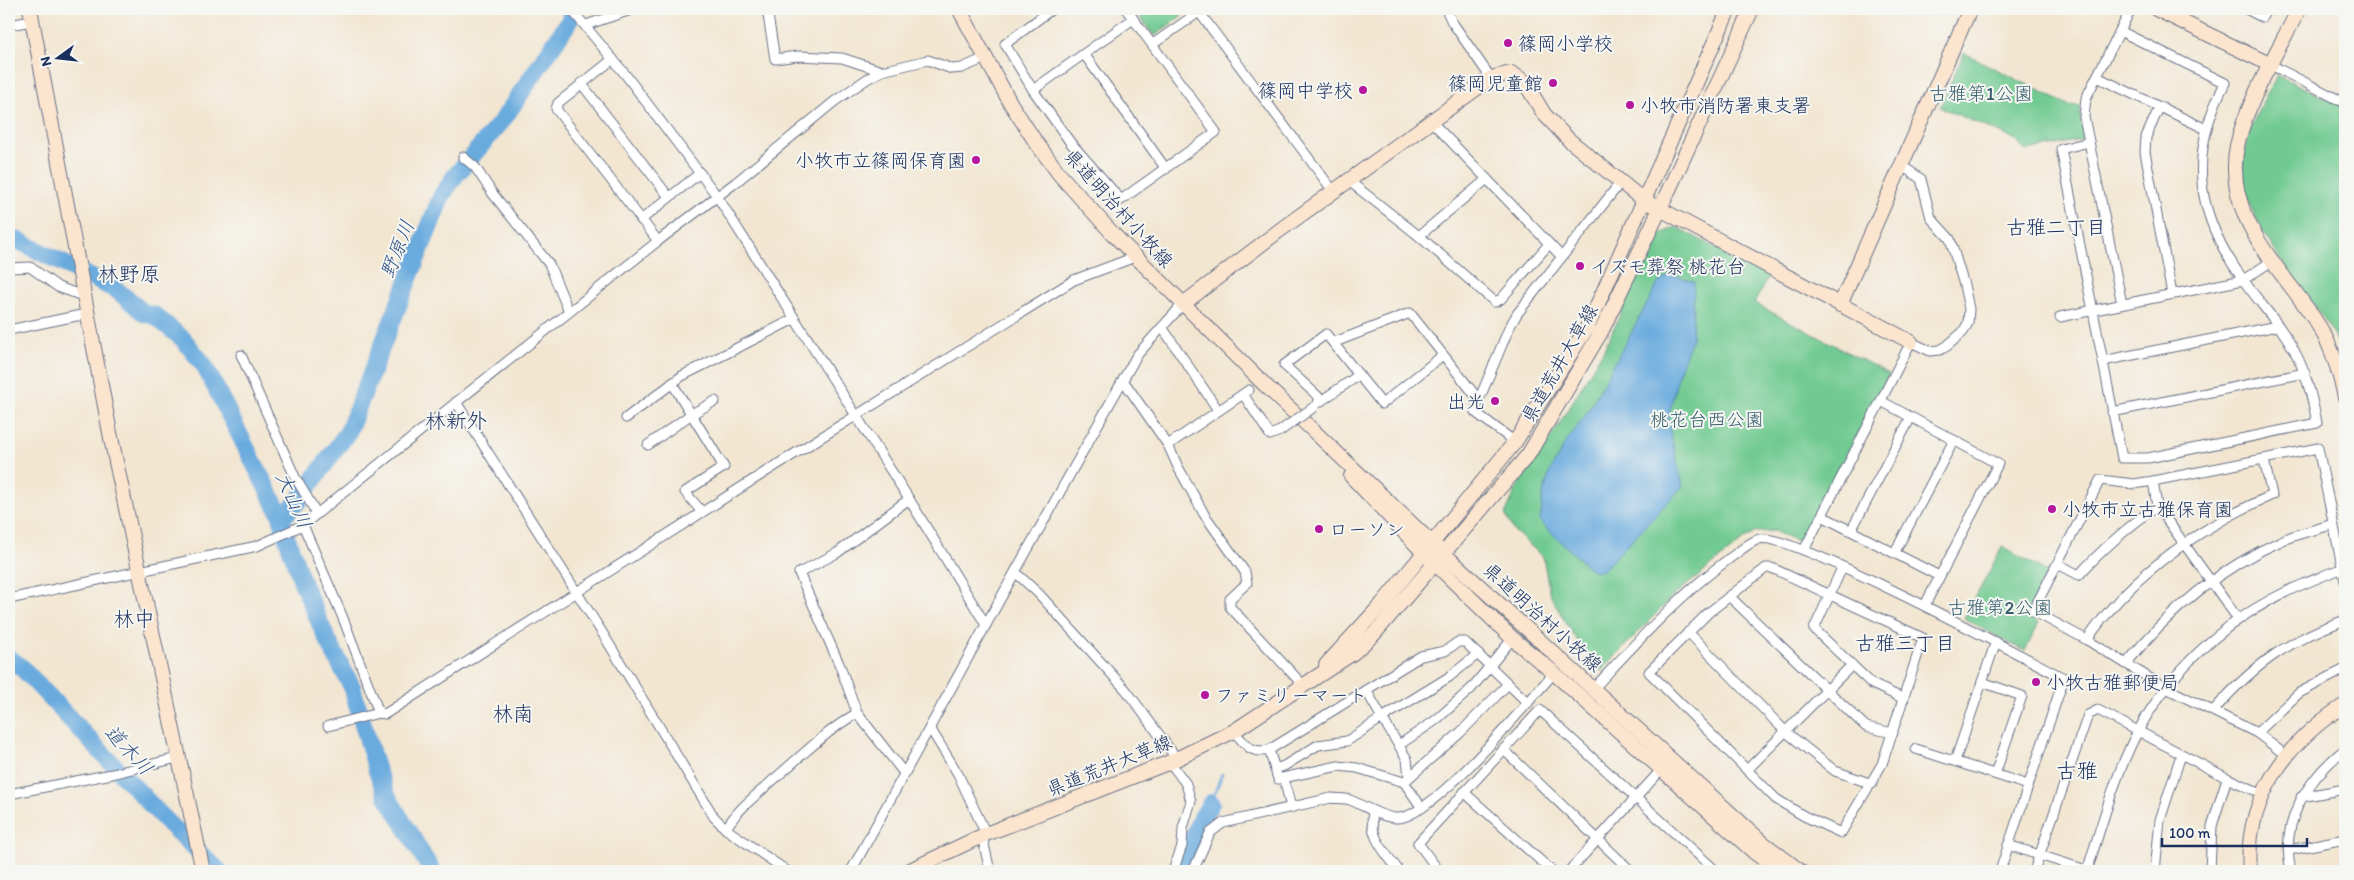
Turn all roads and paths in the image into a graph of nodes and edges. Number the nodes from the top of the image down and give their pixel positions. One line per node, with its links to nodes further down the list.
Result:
1 (571, 9): 18 (street)
2 (634, 9): 18 (street)
3 (767, 9): 26 (street)
4 (959, 9): 23 (main road, 県道明治村小牧線)
5 (1052, 9): 30 (street)
6 (1126, 9): 17 (street)
7 (1446, 9): 28 (street)
8 (1729, 9): 46 (main road, 県道荒井大草線)
9 (1752, 9): 47 (main road, 県道荒井大草線)
10 (1970, 9): 37 (main road)
11 (2131, 9): 20 (street)
12 (2156, 9): 25 (main road)
13 (2246, 9): 14 (street)
14 (2267, 9)
15 (2299, 9): 25 (main road)
16 (31, 15): 19 (street); 57 (main road)
17 (1133, 18): 21 (street); 22 (street)
18 (583, 22): 24 (street)
19 (9, 25)
20 (2120, 31): 27 (street); 34 (street)
21 (1153, 44): 38 (street); 43 (street)
22 (1084, 54): 30 (street); 38 (street)
23 (985, 58): 26 (street); 53 (main road, 県道明治村小牧線)
24 (613, 59): 29 (street); 39 (street)
25 (2271, 65): 31 (street); 54 (main road)
26 (882, 70): 44 (street)
27 (2097, 76): 32 (street); 35 (street)
28 (1491, 78): 33 (main road); 42 (main road)
29 (581, 84): 45 (street); 48 (street)
30 (1033, 90): 38 (street)
31 (2345, 103)
32 (2159, 108): 34 (street); 58 (street)
33 (1432, 122): 40 (street); 41 (main road)
34 (2206, 129): 56 (street)
35 (2089, 142): 60 (street); 62 (street)
36 (463, 157): 63 (street)
37 (1901, 165): 61 (main road); 71 (street)
38 (1166, 169)
39 (700, 173): 44 (street); 45 (street)
40 (1486, 179): 49 (street); 51 (street)
41 (1349, 181): 43 (main road); 49 (street)
42 (1620, 183): 46 (main road); 52 (street)
43 (1334, 192): 59 (main road)
44 (717, 196): 50 (street); 66 (street)
45 (669, 197): 48 (street)
46 (1643, 200): 47 (main road); 92 (main road, 県道荒井大草線)
47 (1660, 209): 61 (main road); 109 (main road, 県道荒井大草線)
48 (642, 220): 50 (street)
49 (1419, 236): 51 (street)
50 (658, 241): 63 (street)
51 (1549, 244): 52 (street)
52 (1561, 256): 81 (street)
53 (1135, 257): 59 (main road, 県道明治村小牧線); 88 (street)
54 (2272, 261): 56 (street); 79 (main road)
55 (9, 268): 57 (street)
56 (2243, 280): 58 (street); 67 (street)
57 (83, 294): 64 (main road)
58 (2172, 294): 60 (street)
59 (1183, 304): 68 (street); 106 (main road, 県道明治村小牧線)
60 (2122, 304): 62 (street)
61 (1840, 305): 71 (main road)
62 (2092, 310): 65 (street); 74 (street)
63 (569, 312): 84 (street)
64 (86, 314): 69 (street); 113 (main road)
65 (2060, 317)
66 (794, 319): 78 (street); 88 (street)
67 (2278, 326): 74 (street); 75 (street)
68 (1162, 327): 77 (street); 85 (street)
69 (9, 330)
70 (1335, 342): 73 (street); 76 (street); 80 (street)
71 (1911, 342): 83 (street)
72 (241, 355): 100 (street)
73 (1442, 356): 76 (street); 81 (street)
74 (2103, 361): 86 (street)
75 (2305, 373): 86 (street); 86 (street)
76 (1359, 375): 80 (street)
77 (1123, 380): 94 (street); 114 (street)
78 (672, 383): 87 (street); 90 (street)
79 (2345, 397)
80 (1322, 400): 85 (street, bridge)
81 (1479, 400): 92 (street)
82 (715, 401): 87 (street)
83 (1881, 401): 89 (street); 101 (street)
84 (456, 402): 100 (street); 118 (street)
85 (1218, 410): 94 (street)
86 (2112, 412)
87 (690, 415): 93 (street); 99 (street)
88 (856, 416): 97 (street); 99 (street)
89 (1911, 417): 91 (street); 104 (street)
90 (626, 418)
91 (1954, 440): 108 (street); 115 (street)
92 (1515, 442): 106 (main road, 県道荒井大草線)
93 (648, 445)
94 (1168, 445): 136 (street)
95 (2264, 460): 96 (street); 102 (street); 105 (street)
96 (2153, 481): 98 (street); 110 (street)
97 (909, 499): 125 (street); 148 (street)
98 (2158, 506): 105 (street); 110 (street)
99 (702, 512): 118 (street)
100 (317, 514): 103 (street)
101 (1822, 516): 104 (street); 107 (street)
102 (2333, 524): 112 (street); 116 (street)
103 (303, 525): 113 (street); 147 (street)
104 (1852, 529): 108 (street)
105 (2184, 543): 116 (street); 127 (street)
106 (1428, 548): 109 (main road, 県道明治村小牧線); 136 (main road, 県道荒井大草線)
107 (1804, 550): 111 (street); 139 (street)
108 (1895, 552): 115 (street)
109 (1440, 558): 135 (main road, 県道明治村小牧線); 136 (main road, 県道荒井大草線); 139 (main road, 県道明治村小牧線)
110 (2058, 564): 127 (street)
111 (1842, 568): 119 (street); 122 (street)
112 (2344, 568): 117 (street); 123 (street)
113 (139, 571): 121 (street); 164 (main road)
114 (1015, 572): 125 (street); 165 (street)
115 (1939, 576): 122 (street)
116 (2211, 581): 123 (street); 131 (street)
117 (2345, 581)
118 (576, 593): 147 (street); 186 (street)
119 (1830, 594): 120 (street); 132 (street); 143 (street)
120 (1730, 596): 126 (street); 142 (street)
121 (9, 599)
122 (1925, 605): 129 (street)
123 (2238, 619): 140 (street)
124 (2345, 620): 146 (street)
125 (986, 625): 151 (street)
126 (1688, 632): 154 (street); 169 (street)
127 (2087, 640): 131 (street)
128 (1508, 644): 133 (street)
129 (1995, 644): 137 (street); 176 (street)
130 (1478, 654): 133 (street); 141 (street); 149 (street)
131 (2126, 664): 140 (street)
132 (1852, 666): 142 (street); 143 (street)
133 (1490, 668): 138 (street); 157 (street)
134 (2345, 669): 156 (street)
135 (1554, 673): 144 (street); 168 (main road, 県道明治村小牧線)
136 (1310, 681): 153 (main road, 県道荒井大草線)
137 (1982, 682): 166 (street); 171 (street)
138 (1508, 684): 144 (street); 174 (street)
139 (1594, 688): 207 (main road, 県道明治村小牧線)
140 (2166, 688): 146 (street); 152 (street)
141 (1366, 690): 149 (street); 161 (street)
142 (1828, 690): 154 (street); 155 (street)
143 (1904, 699): 155 (street)
144 (1528, 703): 184 (street)
145 (2345, 705): 213 (main road)
146 (2214, 710): 156 (street)
147 (376, 713): 150 (street)
148 (857, 713): 170 (street); 186 (street)
149 (1382, 718): 157 (street); 167 (street)
150 (328, 726)
151 (930, 728): 170 (street); 187 (street)
152 (2138, 731): 163 (street); 192 (street); 210 (street)
153 (1234, 732): 161 (street); 165 (main road, 県道荒井大草線)
154 (1786, 732): 169 (street); 175 (street)
155 (1893, 733): 175 (street)
156 (2258, 733): 162 (street)
157 (1398, 746): 174 (street)
158 (2345, 748): 181 (street)
159 (1503, 749): 179 (street); 182 (street); 189 (street)
160 (1916, 749): 166 (street)
161 (1269, 750): 167 (street)
162 (2279, 750)
163 (2181, 755): 173 (street); 211 (street)
164 (178, 758): 180 (street); 193 (main road)
165 (1173, 760): 187 (main road, 県道荒井大草線); 198 (street)
166 (1955, 761): 171 (street)
167 (1275, 769): 172 (street)
168 (1662, 769): 182 (street); 206 (main road, 県道明治村小牧線)
169 (1747, 770): 175 (street)
170 (904, 773): 195 (street)
171 (1996, 774): 176 (street)
172 (1284, 778): 174 (street); 183 (street)
173 (2227, 778): 178 (street); 212 (street)
174 (1406, 780): 184 (street)
175 (1872, 784)
176 (2028, 785): 190 (street)
177 (2345, 788): 181 (street)
178 (2254, 790)
179 (1464, 792): 201 (street); 202 (street)
180 (9, 794)
181 (2301, 797): 191 (street)
182 (1635, 798): 189 (street); 205 (street)
183 (1291, 808): 185 (street); 199 (street)
184 (1422, 808): 185 (street)
185 (1373, 811): 200 (street)
186 (726, 829): 194 (street)
187 (984, 835): 196 (main road, 県道荒井大草線); 197 (street)
188 (2345, 839): 191 (street)
189 (1596, 840): 203 (street); 204 (street)
190 (2008, 845): 192 (street); 208 (street)
191 (2289, 850): 214 (street)
192 (2039, 854): 209 (street); 210 (street)
193 (203, 871)
194 (787, 871)
195 (851, 871)
196 (908, 871)
197 (990, 871)
198 (1173, 871)
199 (1193, 871)
200 (1399, 871)
201 (1439, 871)
202 (1552, 871)
203 (1569, 871)
204 (1631, 871)
205 (1716, 871)
206 (1780, 871)
207 (1800, 871)
208 (2000, 871)
209 (2034, 871)
210 (2088, 871)
211 (2155, 871)
212 (2210, 871)
213 (2250, 871)
214 (2291, 871)

